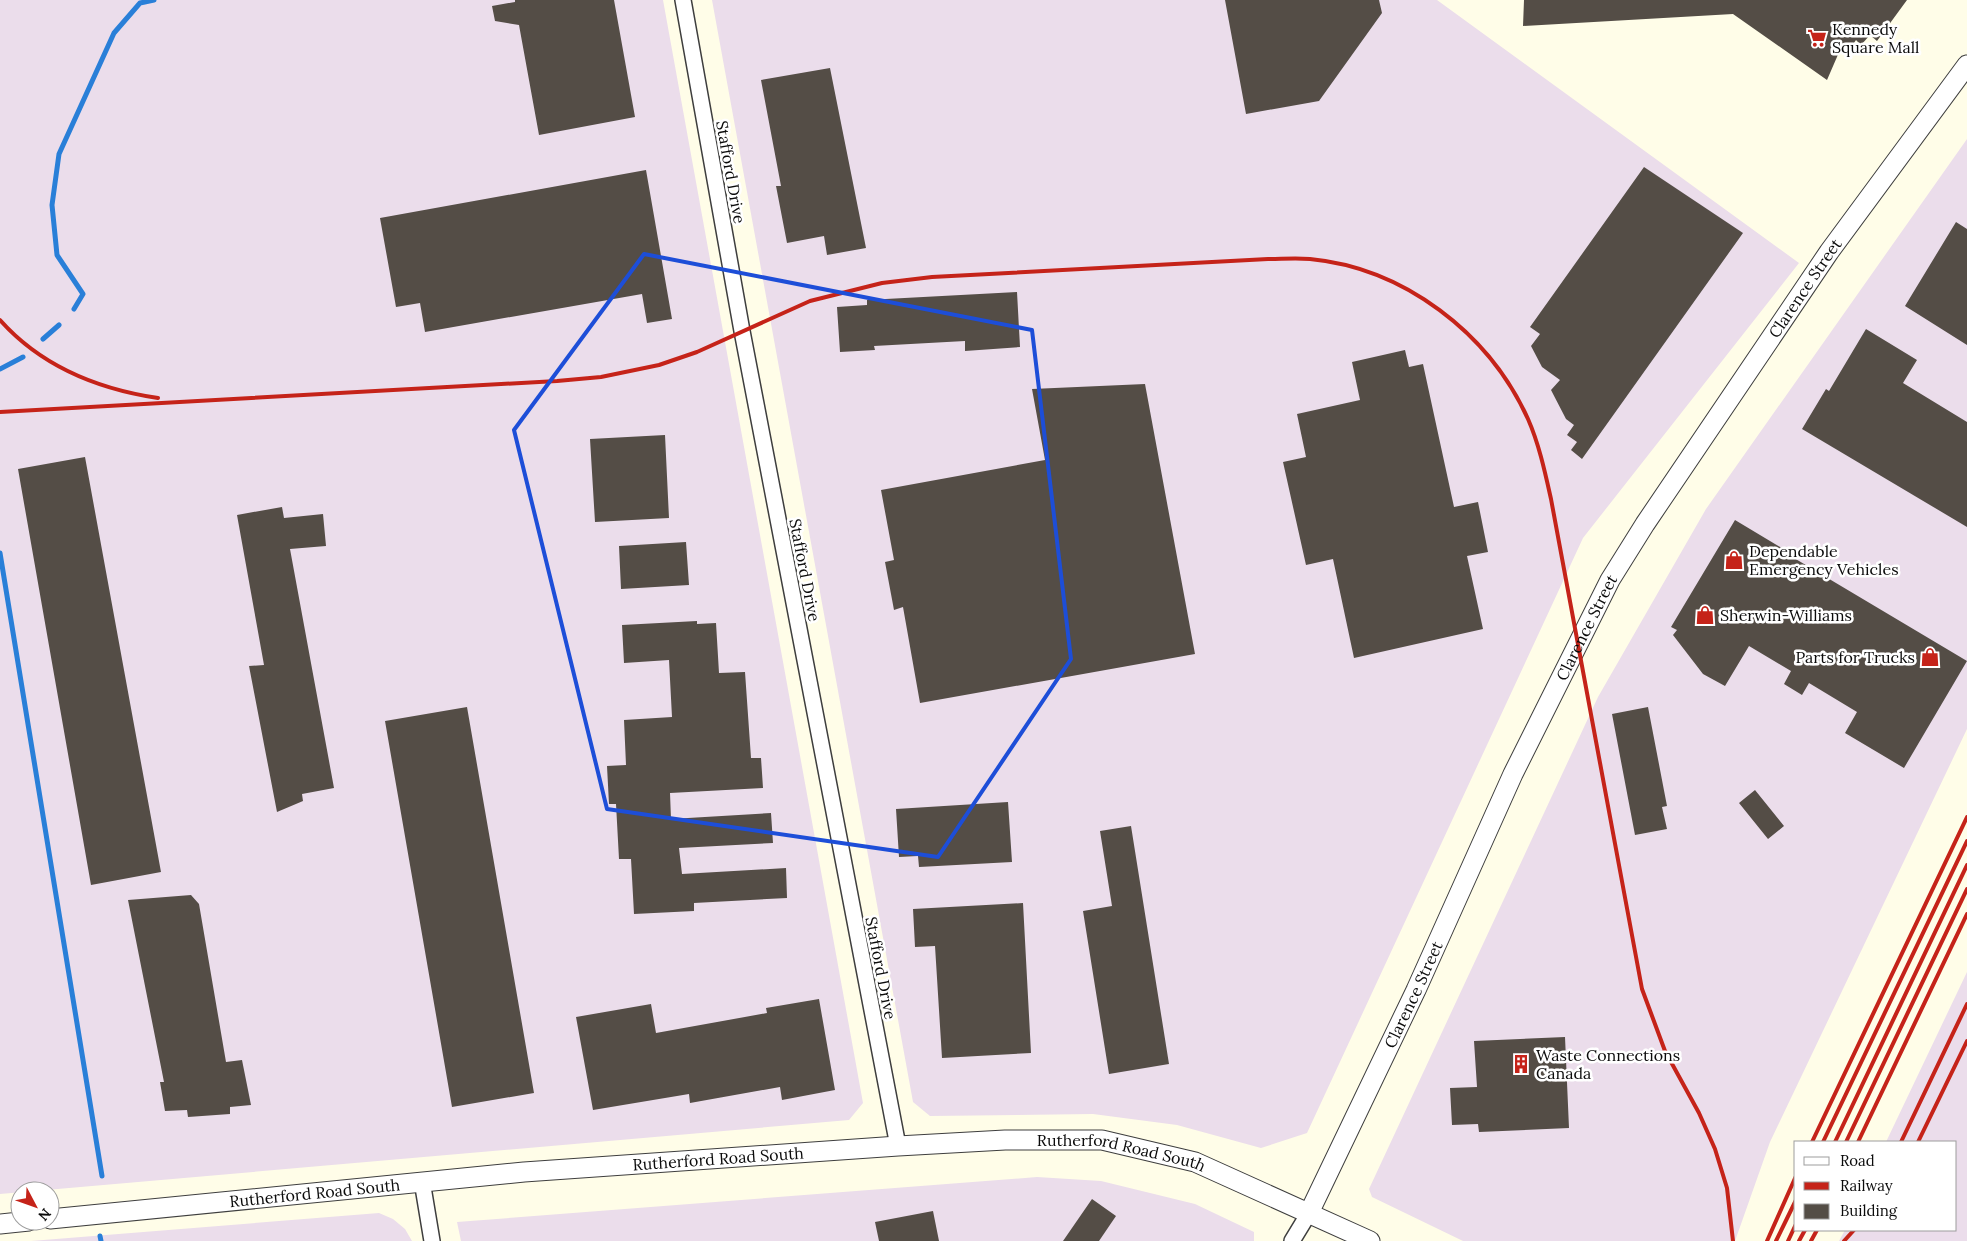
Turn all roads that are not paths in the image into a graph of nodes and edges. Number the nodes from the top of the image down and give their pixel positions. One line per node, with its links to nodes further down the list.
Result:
1 (683, 0): 3 (street, Stafford Drive)
2 (1967, 65): 5 (street, Clarence Street)
3 (898, 1146): 4 (street, Rutherford Road South); 5 (street, Rutherford Road South)
4 (422, 1181): 6 (street, Rutherford Road South); 7 (street)
5 (1310, 1213): 8 (street, Clarence Street); 9 (street, Rutherford Road South)
6 (60, 1218)
7 (432, 1241)
8 (1292, 1241)
9 (1370, 1241)

